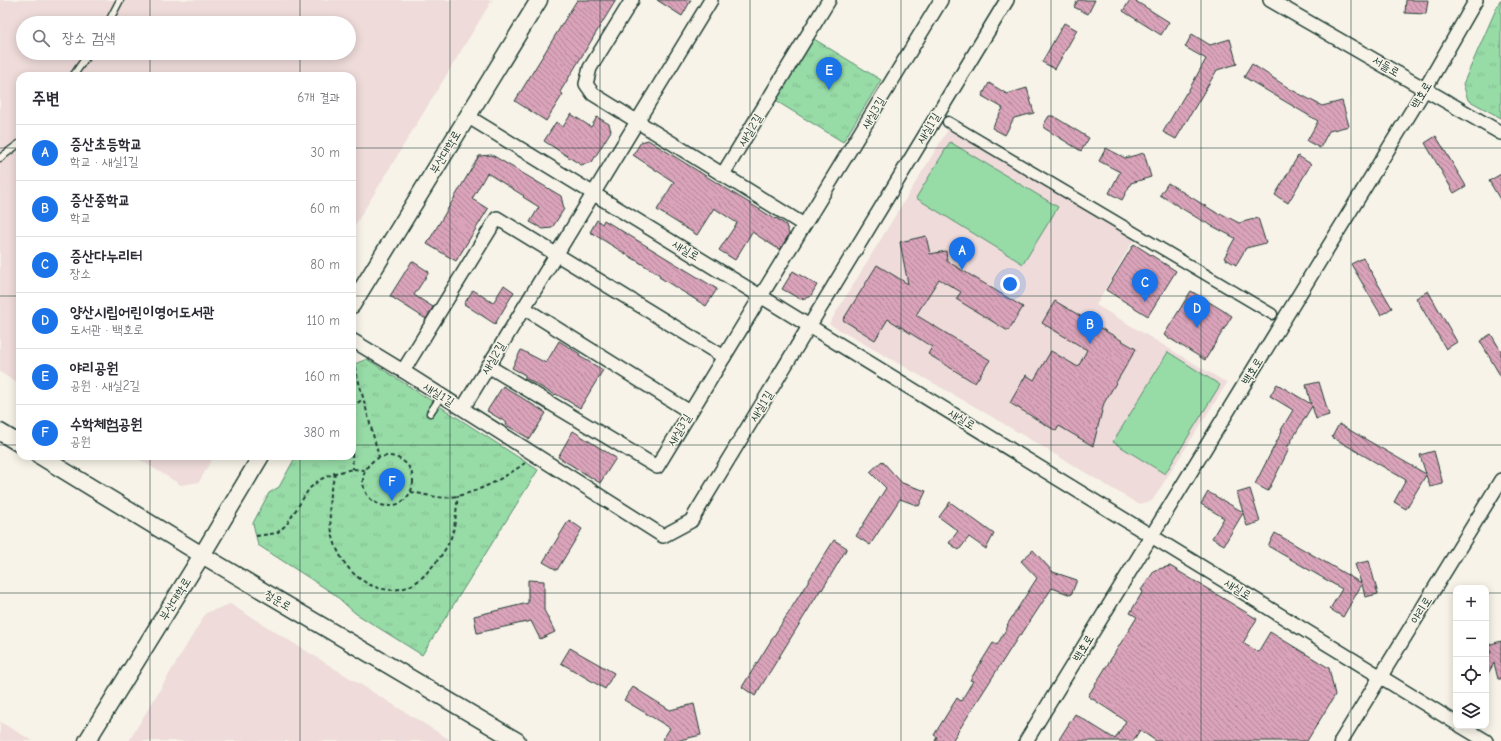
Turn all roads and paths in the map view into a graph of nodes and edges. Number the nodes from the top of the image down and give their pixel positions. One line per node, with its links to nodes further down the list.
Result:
1 (120, 0): 10 (lane)
2 (539, 0): 14 (street, 부산대학로)
3 (632, 0): 15 (street)
4 (711, 0): 15 (street, 새실2길)
5 (828, 0): 20 (street, 새실2길)
6 (941, 0): 22 (street, 새실3길)
7 (1007, 0): 28 (street, 새실1길)
8 (1270, 0): 13 (street, 서들로)
9 (1476, 0): 13 (street, 백호로)
10 (112, 16)
11 (83, 60): 12 (lane)
12 (76, 72)
13 (1425, 89): 17 (street, 서들로); 54 (street, 백호로)
14 (467, 116): 21 (street, 새실로); 25 (street, 부산대학로)
15 (637, 122): 20 (street); 21 (street, 새실2길)
16 (948, 122): 27 (street)
17 (1501, 133)
18 (16, 146): 19 (lane)
19 (0, 158)
20 (723, 174): 22 (street)
21 (594, 194): 23 (street, 새실2길); 24 (street, 새실로)
22 (804, 225): 24 (street, 새실3길)
23 (556, 254): 26 (street, 새실2길); 30 (street); 32 (street)
24 (762, 296): 28 (street, 새실로); 30 (street, 새실3길)
25 (356, 298)
26 (524, 308): 31 (street, 새실2길); 38 (street)
27 (1272, 314)
28 (809, 326): 37 (street, 새실1길); 54 (street, 새실로)
29 (356, 342): 32 (street, 새실1길)
30 (724, 356): 38 (street, 새실3길)
31 (488, 366): 37 (street, 새실2길); 38 (street, 새실3길)
32 (403, 371): 34 (street, 새실1길)
33 (356, 372): 35 (path)
34 (442, 395): 37 (street, 새실1길); 39 (lane)
35 (363, 399): 36 (path); 42 (path)
36 (356, 404)
37 (463, 408)
38 (690, 412)
39 (430, 413)
40 (0, 432): 41 (street)
41 (16, 442)
42 (379, 457): 48 (path); 51 (path)
43 (47, 460): 55 (street, 청운로)
44 (259, 460): 55 (street, 부산대학로)
45 (352, 460): 47 (path)
46 (526, 462): 52 (path)
47 (353, 469): 48 (path); 49 (path)
48 (365, 470): 51 (path)
49 (335, 473): 52 (path); 53 (path)
50 (1501, 480): 56 (street, 야리로)
51 (411, 492): 52 (path)
52 (458, 495)
53 (256, 536)
54 (1152, 536): 56 (street, 새실로); 61 (street, 백호로)
55 (202, 555): 59 (street, 부산대학로); 60 (street, 청운로)
56 (1380, 676): 57 (street, 새실로); 62 (street, 야리로)
57 (1453, 721)
58 (1467, 729): 63 (street)
59 (87, 741)
60 (517, 741)
61 (1026, 741)
62 (1341, 741)
63 (1486, 741)

